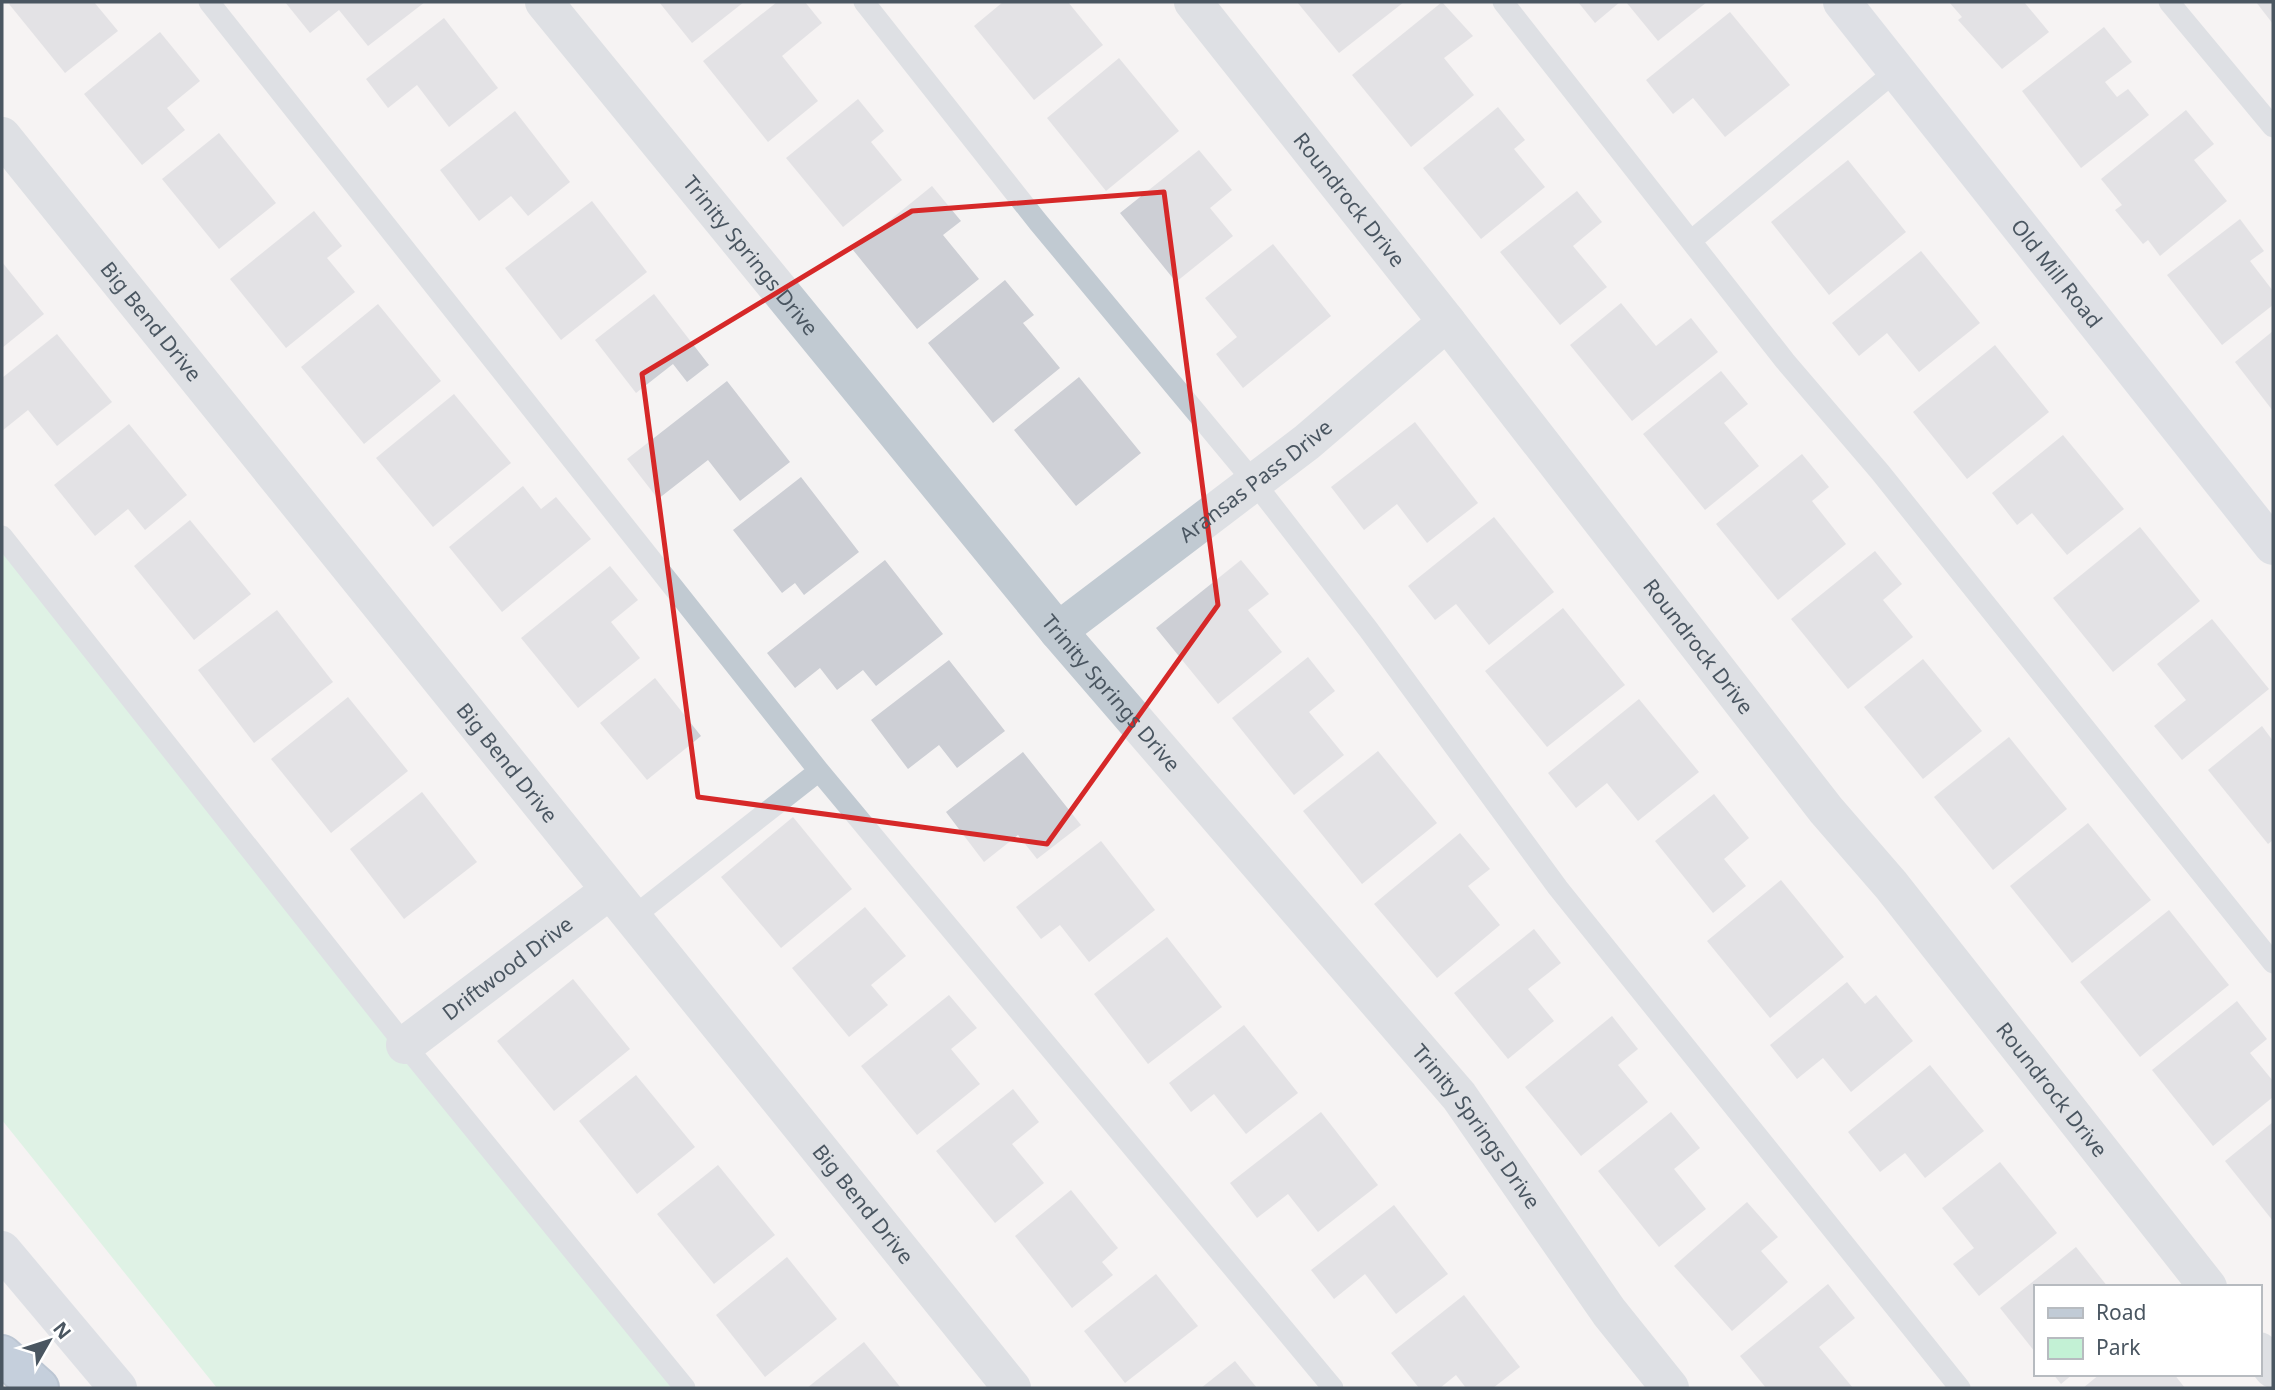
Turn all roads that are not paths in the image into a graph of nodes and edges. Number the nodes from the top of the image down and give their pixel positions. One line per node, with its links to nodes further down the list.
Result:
1 (209, 2): 17 (lane)
2 (544, 2): 16 (street, Trinity Springs Drive)
3 (864, 2): 13 (lane)
4 (1193, 2): 12 (street, Roundrock Drive)
5 (1503, 2): 11 (lane)
6 (1842, 2): 8 (street, Old Mill Road)
7 (2169, 2): 9 (lane)
8 (1897, 70): 11 (lane); 15 (street, Old Mill Road)
9 (2273, 127)
10 (2, 136): 18 (street, Big Bend Drive)
11 (1692, 240): 19 (lane)
12 (1447, 322): 13 (street, Aransas Pass Drive); 22 (street, Roundrock Drive)
13 (1254, 482): 16 (street, Aransas Pass Drive); 32 (lane)
14 (2, 536): 20 (lane)
15 (2273, 545)
16 (1058, 631): 31 (street, Trinity Springs Drive)
17 (819, 771): 18 (lane); 30 (lane)
18 (621, 904): 20 (street, Driftwood Drive); 29 (street, Big Bend Drive)
19 (2273, 963)
20 (405, 1045): 28 (lane)
21 (2, 1250): 27 (street)
22 (2206, 1285)
23 (2261, 1354): 25 (street)
24 (2, 1355): 26 (highway)
25 (2273, 1369)
26 (39, 1388)
27 (118, 1388)
28 (685, 1388)
29 (1012, 1388)
30 (1333, 1388)
31 (1670, 1388)
32 (1960, 1388)

